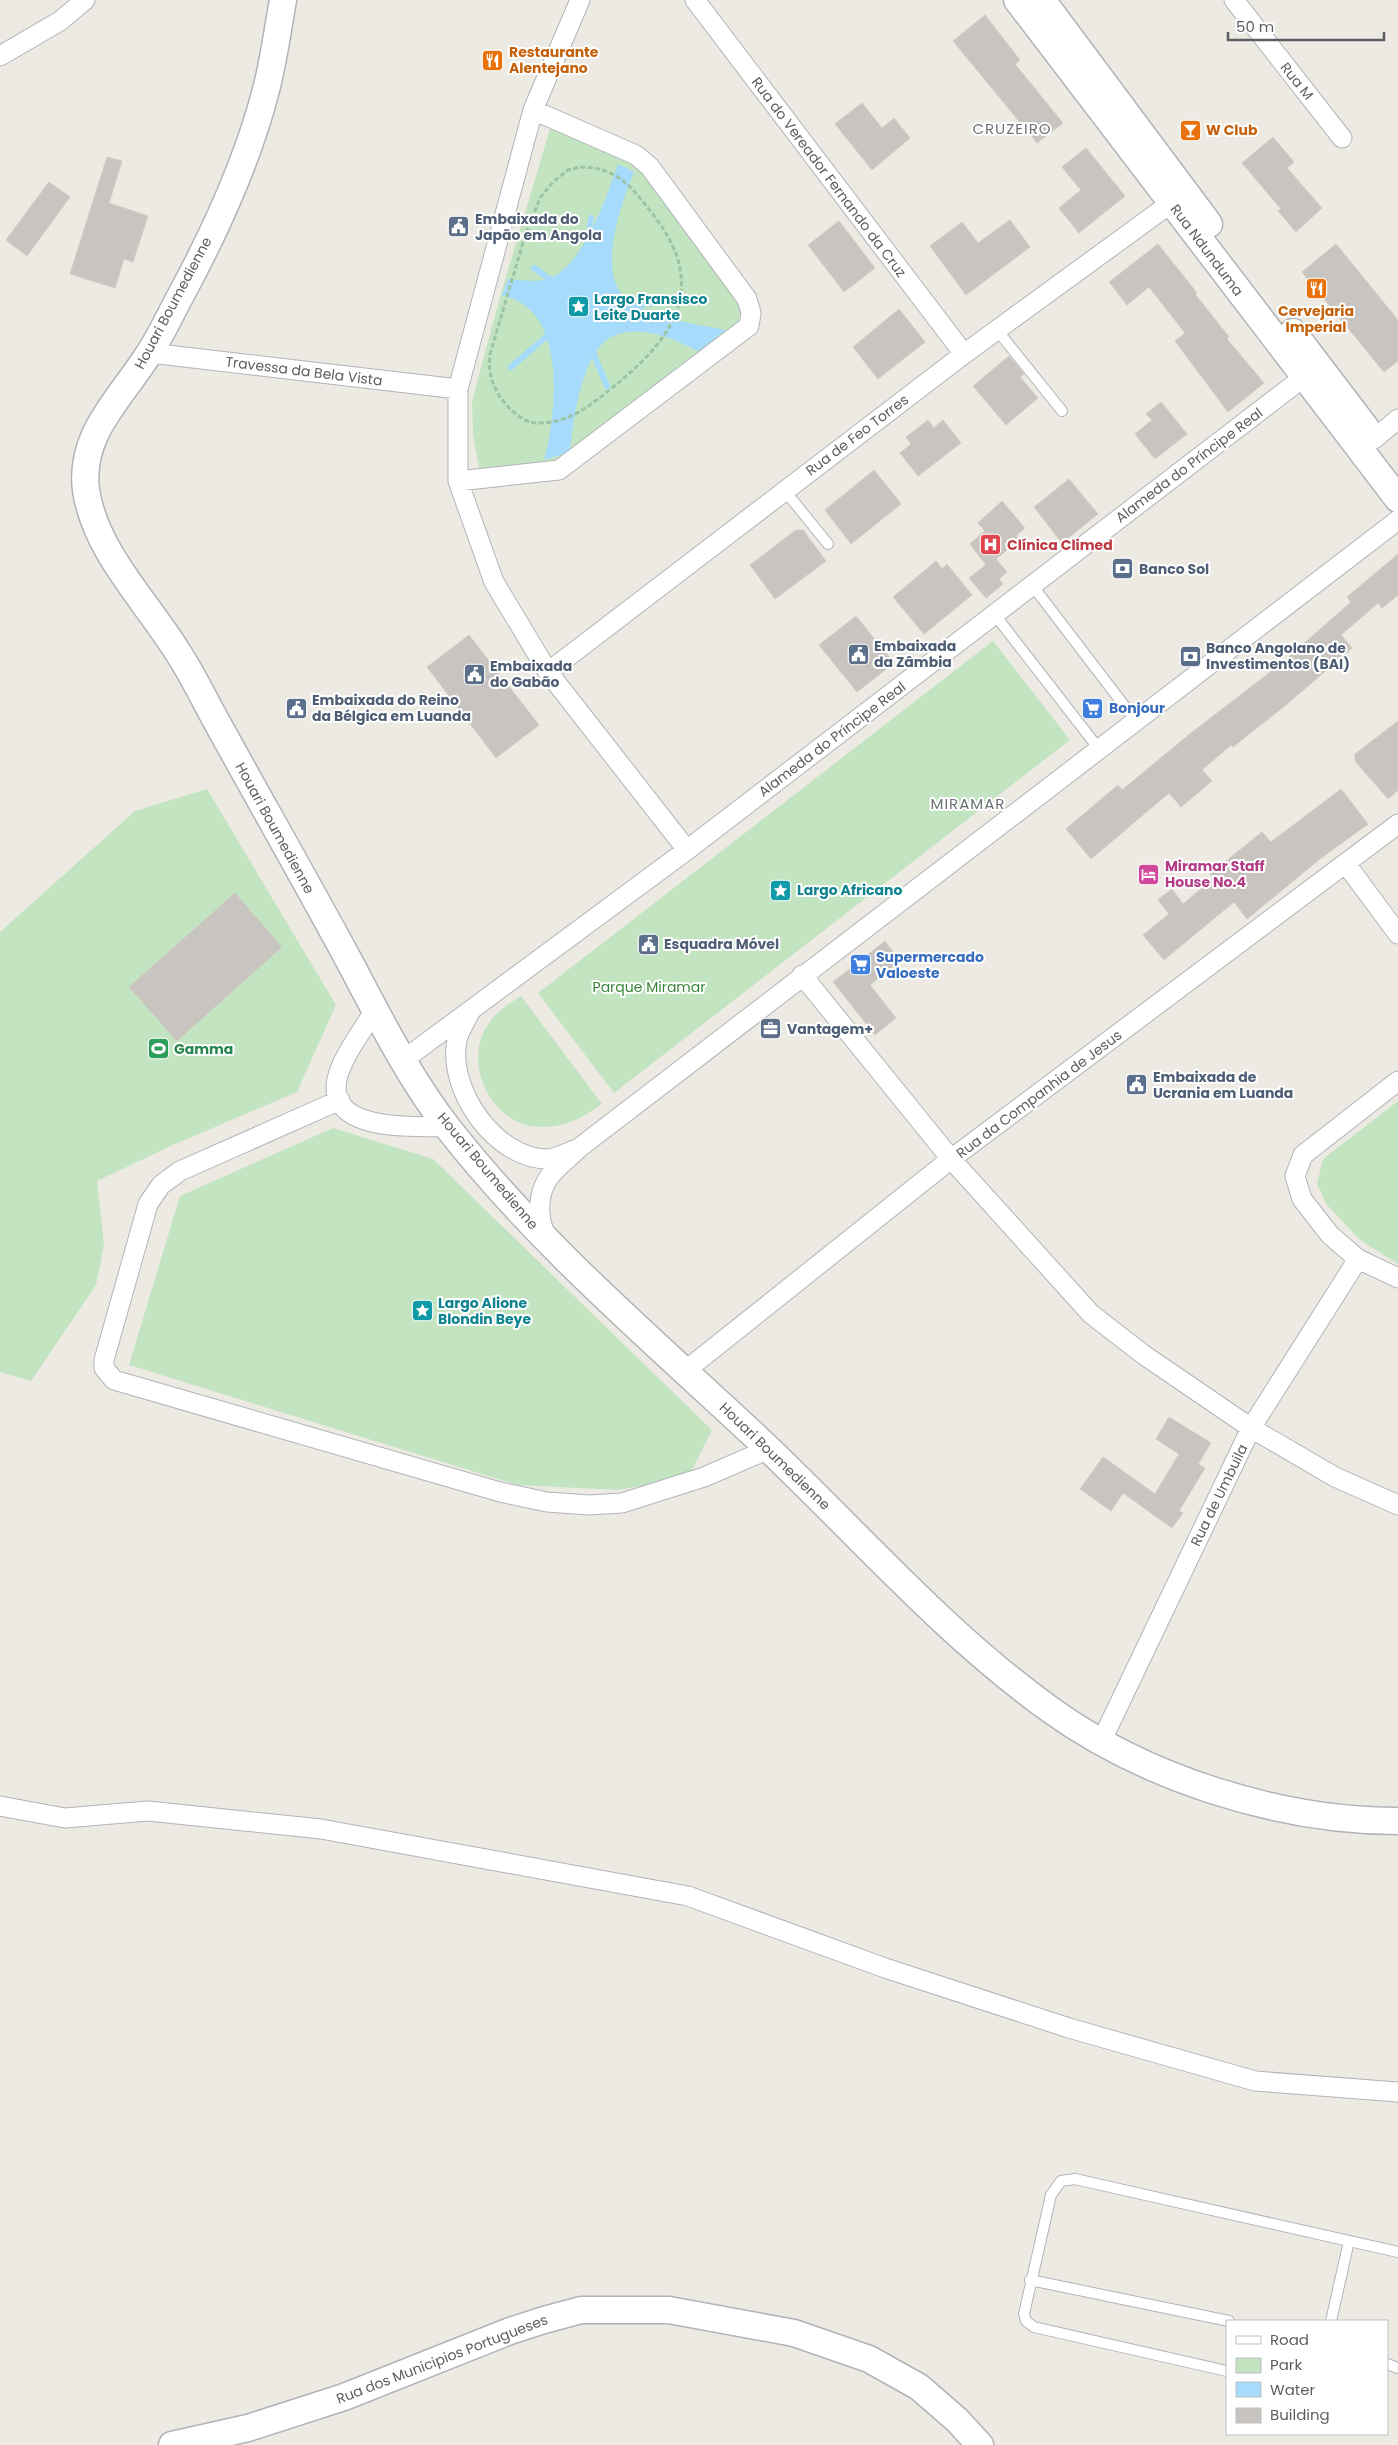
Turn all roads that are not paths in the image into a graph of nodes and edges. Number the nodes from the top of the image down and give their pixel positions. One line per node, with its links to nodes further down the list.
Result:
1 (85, 0): 8 (street)
2 (283, 0): 13 (street, Houari Boumedienne)
3 (580, 0): 9 (street)
4 (694, 0): 14 (street, Rua do Vereador Fernando da Cruz)
5 (1017, 0): 11 (street, Rua Ndunduma)
6 (1042, 0): 17 (street, Rua Ndunduma)
7 (1234, 0): 10 (street, Rua M)
8 (0, 56)
9 (533, 110): 16 (street); 22 (street)
10 (1342, 138)
11 (1170, 203): 12 (street, Rua de Feo Torres); 15 (street, Rua Ndunduma)
12 (997, 330): 14 (street, Rua de Feo Torres); 18 (lane)
13 (150, 353): 16 (street, Travessa da Bela Vista); 38 (street, Houari Boumedienne)
14 (964, 354): 23 (street, Rua de Feo Torres)
15 (1304, 377): 17 (street); 24 (street, Rua Ndunduma); 27 (street, Alameda do Príncipe Real)
16 (458, 389): 22 (street)
17 (1337, 390): 20 (street, Rua Ndunduma)
18 (1062, 411)
19 (1398, 419): 20 (street)
20 (1374, 439): 21 (street, Rua Ndunduma)
21 (1398, 470)
22 (458, 481): 29 (street)
23 (785, 491): 26 (lane); 29 (street, Rua de Feo Torres)
24 (1398, 499)
25 (1398, 520): 30 (street, Alameda do Príncipe Real)
26 (828, 544)
27 (1032, 585): 28 (street, Alameda do Príncipe Real); 30 (lane)
28 (995, 615): 31 (lane); 33 (street, Alameda do Príncipe Real)
29 (548, 672): 33 (street)
30 (1136, 721): 31 (street, Alameda do Príncipe Real)
31 (1099, 749): 36 (street, Alameda do Príncipe Real)
32 (1398, 824): 34 (street, Rua da Companhia de Jesus)
33 (687, 850): 37 (street, Alameda do Príncipe Real)
34 (1346, 864): 35 (street); 44 (street, Rua da Companhia de Jesus)
35 (1398, 934)
36 (802, 975): 43 (street, Alameda do Príncipe Real); 44 (street)
37 (471, 1009): 39 (street, Alameda do Príncipe Real); 43 (street, Alameda do Príncipe Real)
38 (374, 1011): 39 (street, Houari Boumedienne); 41 (street)
39 (402, 1060): 42 (street, Houari Boumedienne)
40 (1398, 1081): 46 (street)
41 (340, 1100): 42 (street); 50 (street)
42 (448, 1127): 45 (street, Houari Boumedienne)
43 (579, 1148): 45 (street, Alameda do Príncipe Real)
44 (952, 1160): 48 (street, Rua da Companhia de Jesus); 49 (street)
45 (550, 1243): 48 (street, Houari Boumedienne)
46 (1358, 1259): 47 (street); 49 (street, Rua de Umbuila)
47 (1398, 1278)
48 (686, 1371): 50 (street, Houari Boumedienne)
49 (1250, 1428): 51 (street); 52 (street, Rua de Umbuila)
50 (769, 1449): 52 (street, Houari Boumedienne)
51 (1398, 1505)
52 (1100, 1742): 54 (street, Houari Boumedienne)
53 (0, 1806): 55 (street)
54 (1398, 1821)
55 (1398, 2092)
56 (1349, 2241): 57 (lane); 58 (lane); 60 (lane)
57 (1398, 2252)
58 (1030, 2280): 59 (lane); 61 (lane)
59 (1226, 2320)
60 (1331, 2320)
61 (1226, 2371)
62 (172, 2445): 63 (street, Rua dos Municipios Portugueses)
63 (980, 2445)

